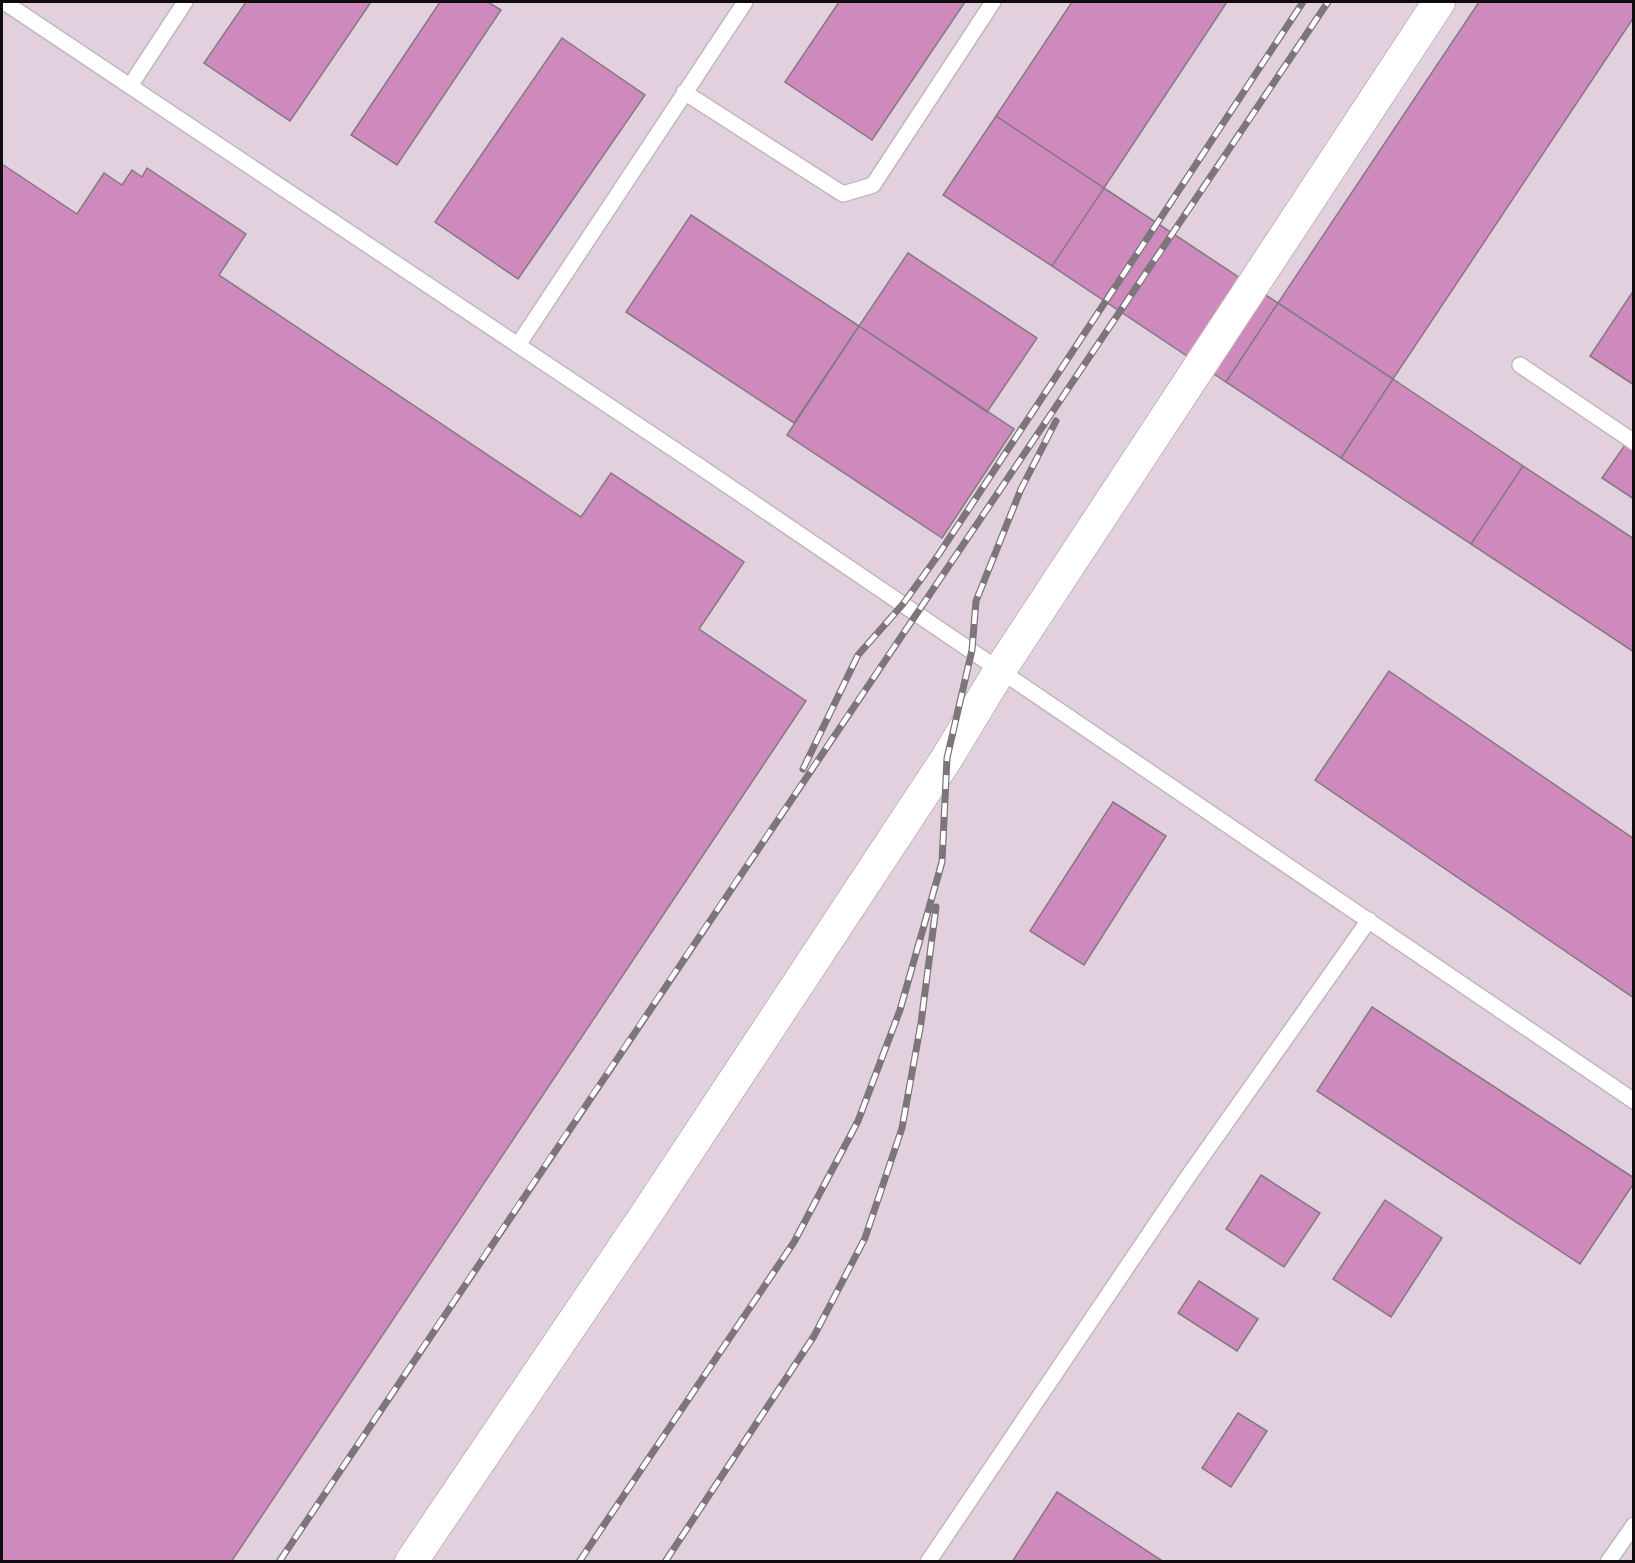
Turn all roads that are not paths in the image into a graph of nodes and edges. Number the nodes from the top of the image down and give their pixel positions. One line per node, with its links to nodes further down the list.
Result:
1 (4, 2): 6 (lane)
2 (185, 2): 6 (lane)
3 (745, 2): 7 (lane)
4 (993, 2): 7 (lane)
5 (1439, 2): 11 (street)
6 (130, 86): 8 (lane)
7 (684, 92): 8 (lane)
8 (518, 345): 11 (lane)
9 (1520, 364): 10 (lane)
10 (1634, 442)
11 (1000, 670): 12 (lane); 15 (street)
12 (1369, 920): 13 (lane); 16 (lane)
13 (1634, 1101)
14 (1634, 1525): 17 (lane)
15 (411, 1562)
16 (928, 1562)
17 (1608, 1562)

